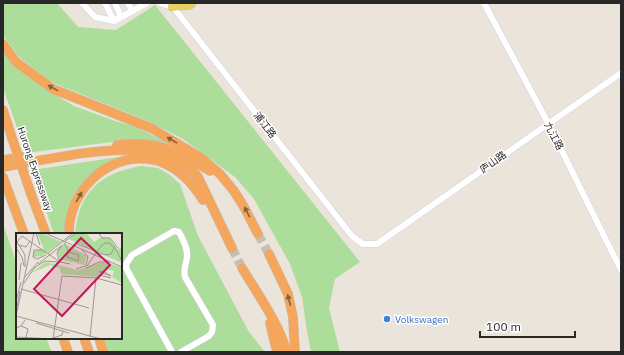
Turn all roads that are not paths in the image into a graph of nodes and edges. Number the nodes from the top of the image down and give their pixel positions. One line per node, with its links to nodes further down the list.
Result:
1 (82, 3): 12 (street)
2 (105, 3): 12 (street)
3 (114, 3): 11 (street)
4 (128, 3): 10 (street)
5 (147, 3): 10 (street)
6 (160, 3): 9 (street)
7 (192, 3): 9 (main road)
8 (484, 3): 16 (street, 九江路)
9 (172, 4): 28 (street, 浦江路)
10 (132, 11): 11 (street)
11 (121, 17): 12 (street)
12 (114, 21)
13 (3, 44): 20 (highway, one-way to 13)
14 (621, 73): 16 (street, 庐山路)
15 (3, 110): 25 (highway, Hurong Expressway, bridge)
16 (548, 123): 28 (street, 庐山路); 32 (street, 九江路)
17 (3, 160): 20 (highway)
18 (3, 167): 22 (highway)
19 (3, 177): 21 (highway)
20 (234, 191): 27 (highway, one-way to 20)
21 (6, 197): 23 (highway); 24 (highway)
22 (221, 228): 26 (highway, one-way to 22); 29 (highway)
23 (19, 233)
24 (24, 233)
25 (46, 233)
26 (69, 233)
27 (258, 234)
28 (363, 244)
29 (232, 248)
30 (269, 254): 34 (highway, one-way to 30)
31 (242, 268): 33 (highway)
32 (621, 270)
33 (262, 302): 43 (highway); 44 (highway)
34 (293, 317): 45 (highway); 46 (highway)
35 (63, 339): 38 (highway)
36 (84, 339): 39 (highway)
37 (99, 339): 40 (highway)
38 (68, 352)
39 (89, 352)
40 (103, 352)
41 (172, 352): 42 (street)
42 (182, 352)
43 (277, 352)
44 (286, 352)
45 (295, 352)
46 (299, 352)

